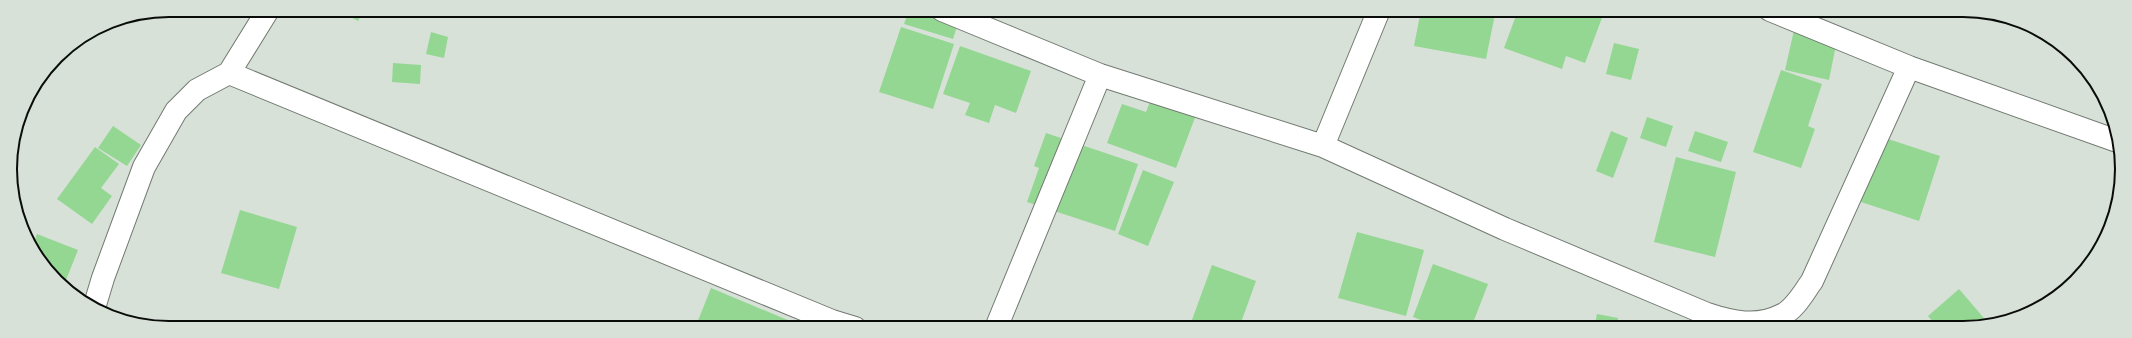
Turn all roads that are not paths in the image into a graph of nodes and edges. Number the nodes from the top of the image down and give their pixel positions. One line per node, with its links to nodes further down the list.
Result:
1 (264, 17): 6 (street)
2 (959, 17): 7 (street)
3 (1376, 17): 9 (street)
4 (1787, 17): 5 (street)
5 (1909, 67): 8 (street); 14 (street)
6 (229, 73): 10 (street); 11 (street)
7 (1100, 75): 9 (street); 12 (street)
8 (2112, 139)
9 (1323, 146): 13 (street)
10 (96, 302)
11 (823, 321)
12 (999, 321)
13 (1728, 321)
14 (1763, 321)

